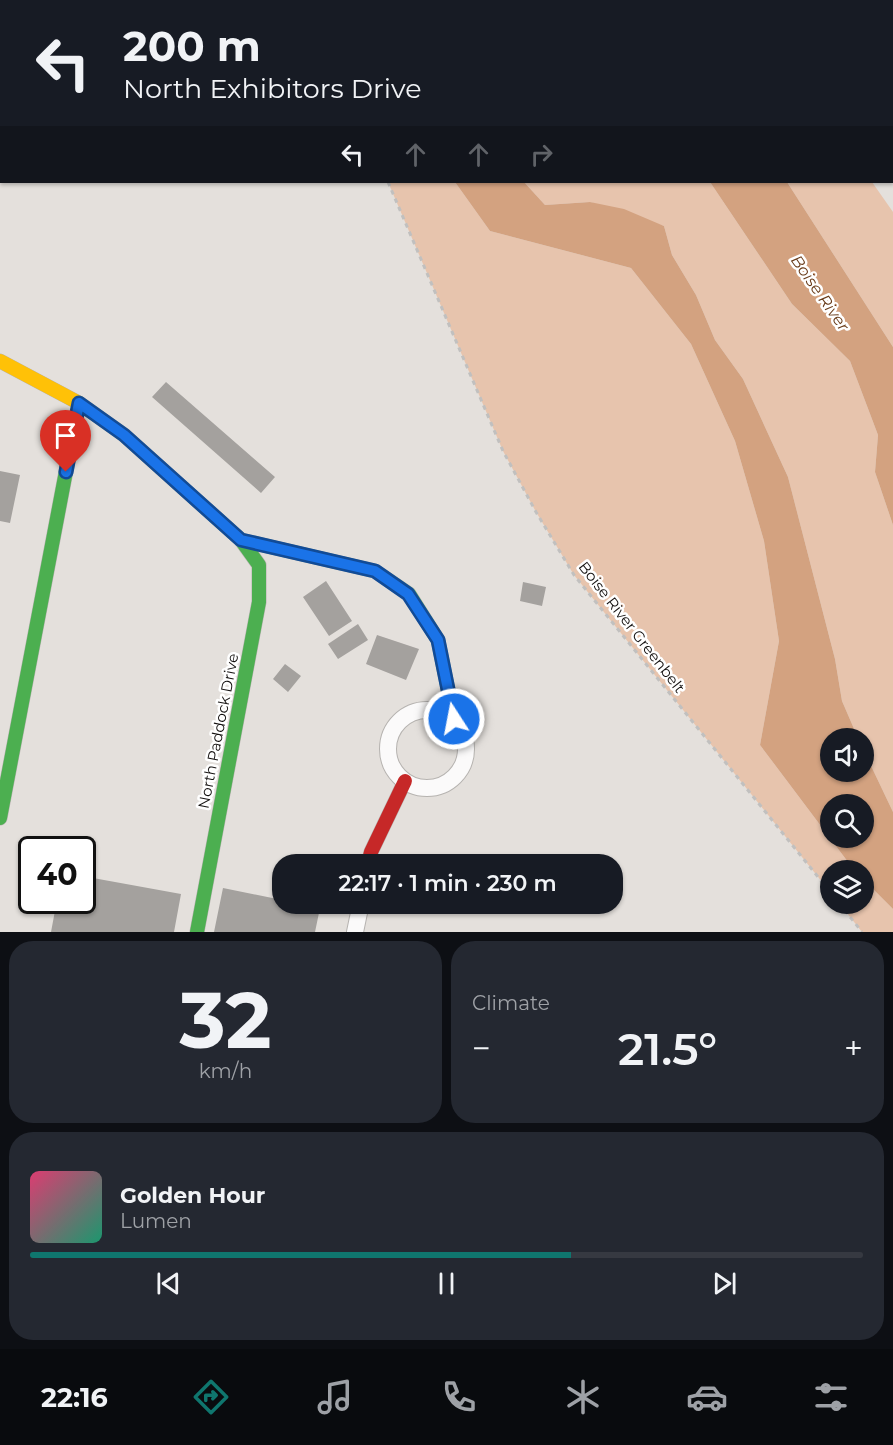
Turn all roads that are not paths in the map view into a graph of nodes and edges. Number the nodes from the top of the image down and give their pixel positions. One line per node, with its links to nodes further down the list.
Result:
1 (0, 361): 2 (street, North Paddock Drive)
2 (79, 403): 3 (street, North Paddock Drive); 6 (street)
3 (241, 540): 4 (street); 9 (street, North Paddock Drive)
4 (454, 719): 5 (street); 5 (street)
5 (405, 781): 7 (street)
6 (0, 818)
7 (370, 854)
8 (359, 914): 10 (street)
9 (197, 932)
10 (355, 932)

